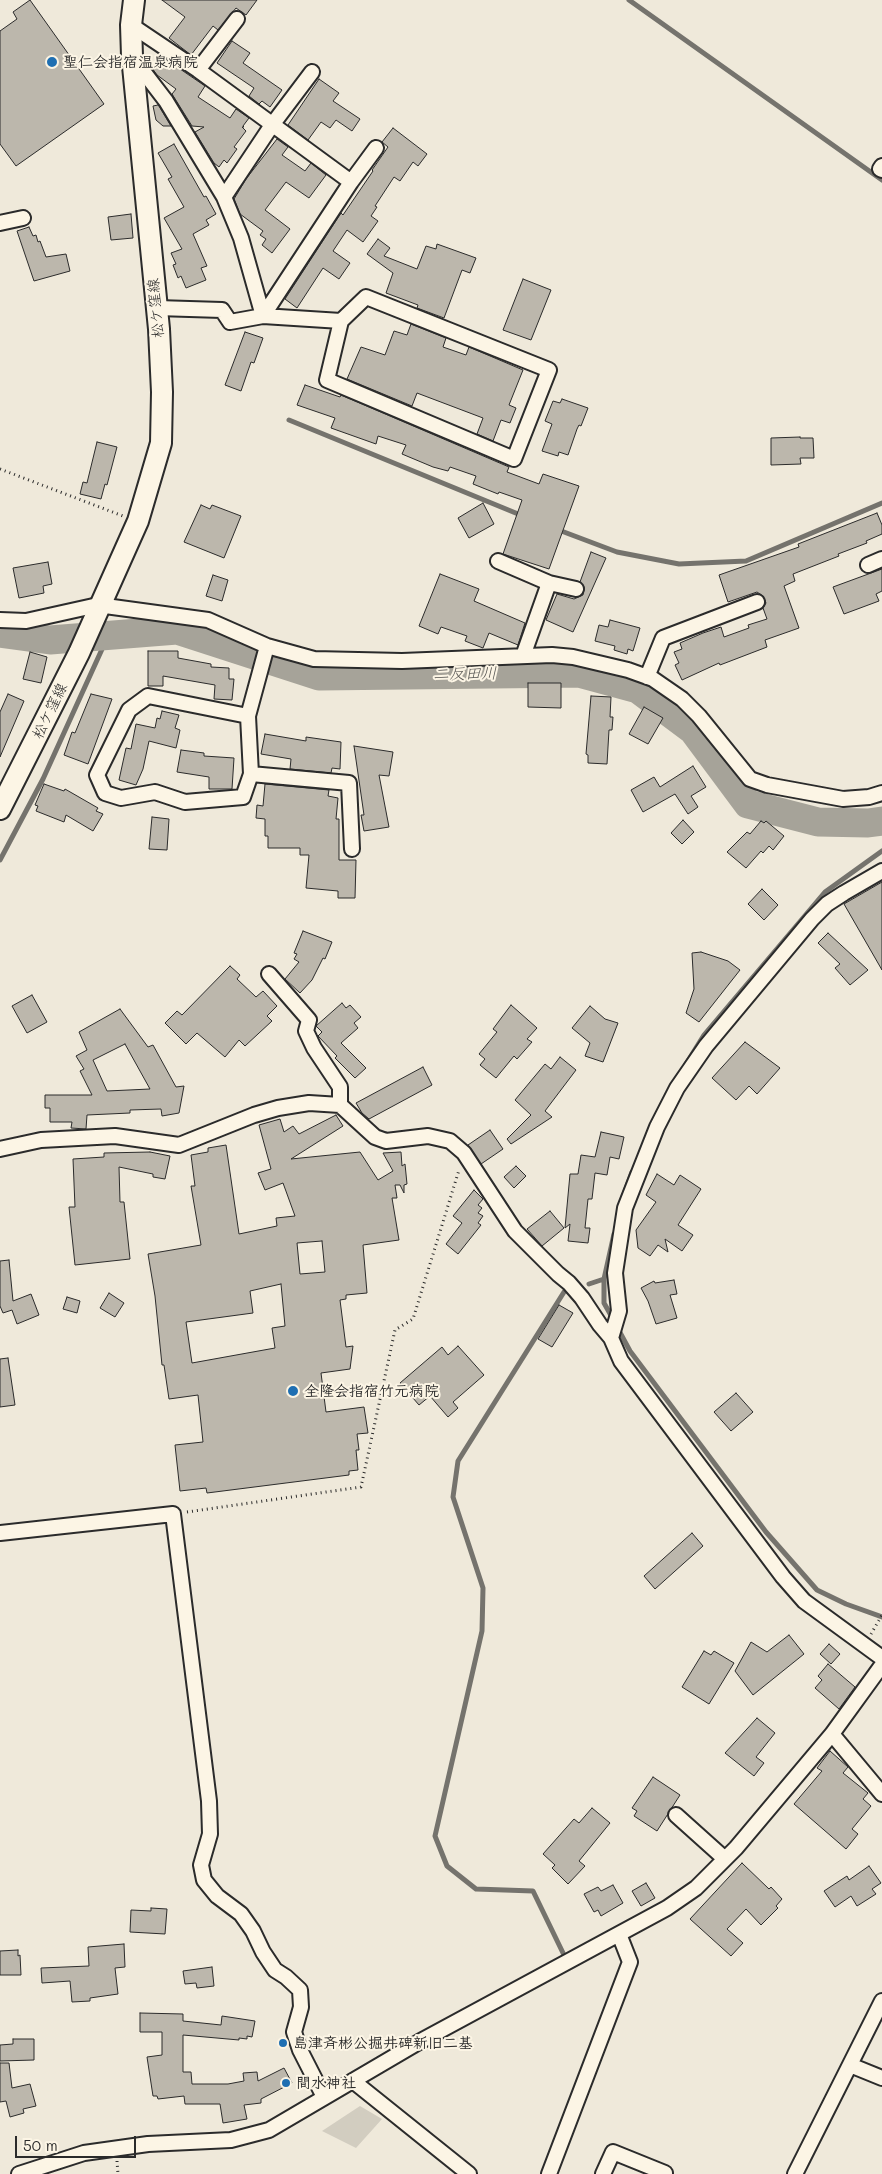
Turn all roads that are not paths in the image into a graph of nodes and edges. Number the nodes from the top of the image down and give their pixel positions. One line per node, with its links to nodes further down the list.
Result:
1 (134, 0): 3 (street, 松ケ窪線)
2 (237, 18): 5 (street)
3 (131, 26): 4 (street, 松ケ窪線); 5 (street)
4 (132, 56): 12 (street); 15 (street, 松ケ窪線)
5 (198, 70): 7 (street)
6 (312, 72): 7 (street)
7 (272, 125): 11 (street); 12 (street)
8 (376, 148): 11 (street)
9 (882, 166): 10 (street)
10 (882, 170)
11 (351, 182): 16 (street)
12 (224, 198): 16 (street)
13 (23, 218): 14 (street)
14 (0, 223)
15 (157, 308): 16 (street); 24 (street, 松ケ窪線)
16 (263, 316): 17 (street)
17 (341, 321): 17 (street)
18 (882, 559): 20 (street)
19 (498, 561): 21 (street)
20 (868, 565)
21 (549, 582): 22 (street); 27 (street)
22 (576, 589)
23 (757, 602): 28 (street)
24 (97, 608): 25 (street); 26 (street); 32 (street, 松ケ窪線)
25 (0, 620)
26 (267, 646): 27 (street); 29 (street)
27 (523, 656): 28 (street)
28 (647, 677): 31 (street)
29 (248, 716): 30 (street); 30 (street)
30 (251, 774): 33 (street)
31 (882, 793)
32 (0, 809)
33 (352, 849)
34 (882, 871): 38 (street)
35 (269, 974): 36 (street)
36 (340, 1105): 37 (street); 38 (street)
37 (0, 1149)
38 (611, 1338): 40 (street)
39 (0, 1533): 51 (street)
40 (882, 1658)
41 (882, 1666): 42 (street)
42 (832, 1734): 43 (street); 45 (street)
43 (882, 1794)
44 (676, 1815): 45 (street)
45 (725, 1859): 46 (street)
46 (619, 1934): 50 (street); 55 (street)
47 (882, 2001): 48 (street)
48 (850, 2065): 49 (street); 57 (street)
49 (882, 2078)
50 (353, 2081): 51 (street); 54 (street)
51 (324, 2097): 53 (street)
52 (665, 2173): 56 (street)
53 (20, 2174)
54 (468, 2174)
55 (549, 2174)
56 (603, 2174)
57 (795, 2174)

